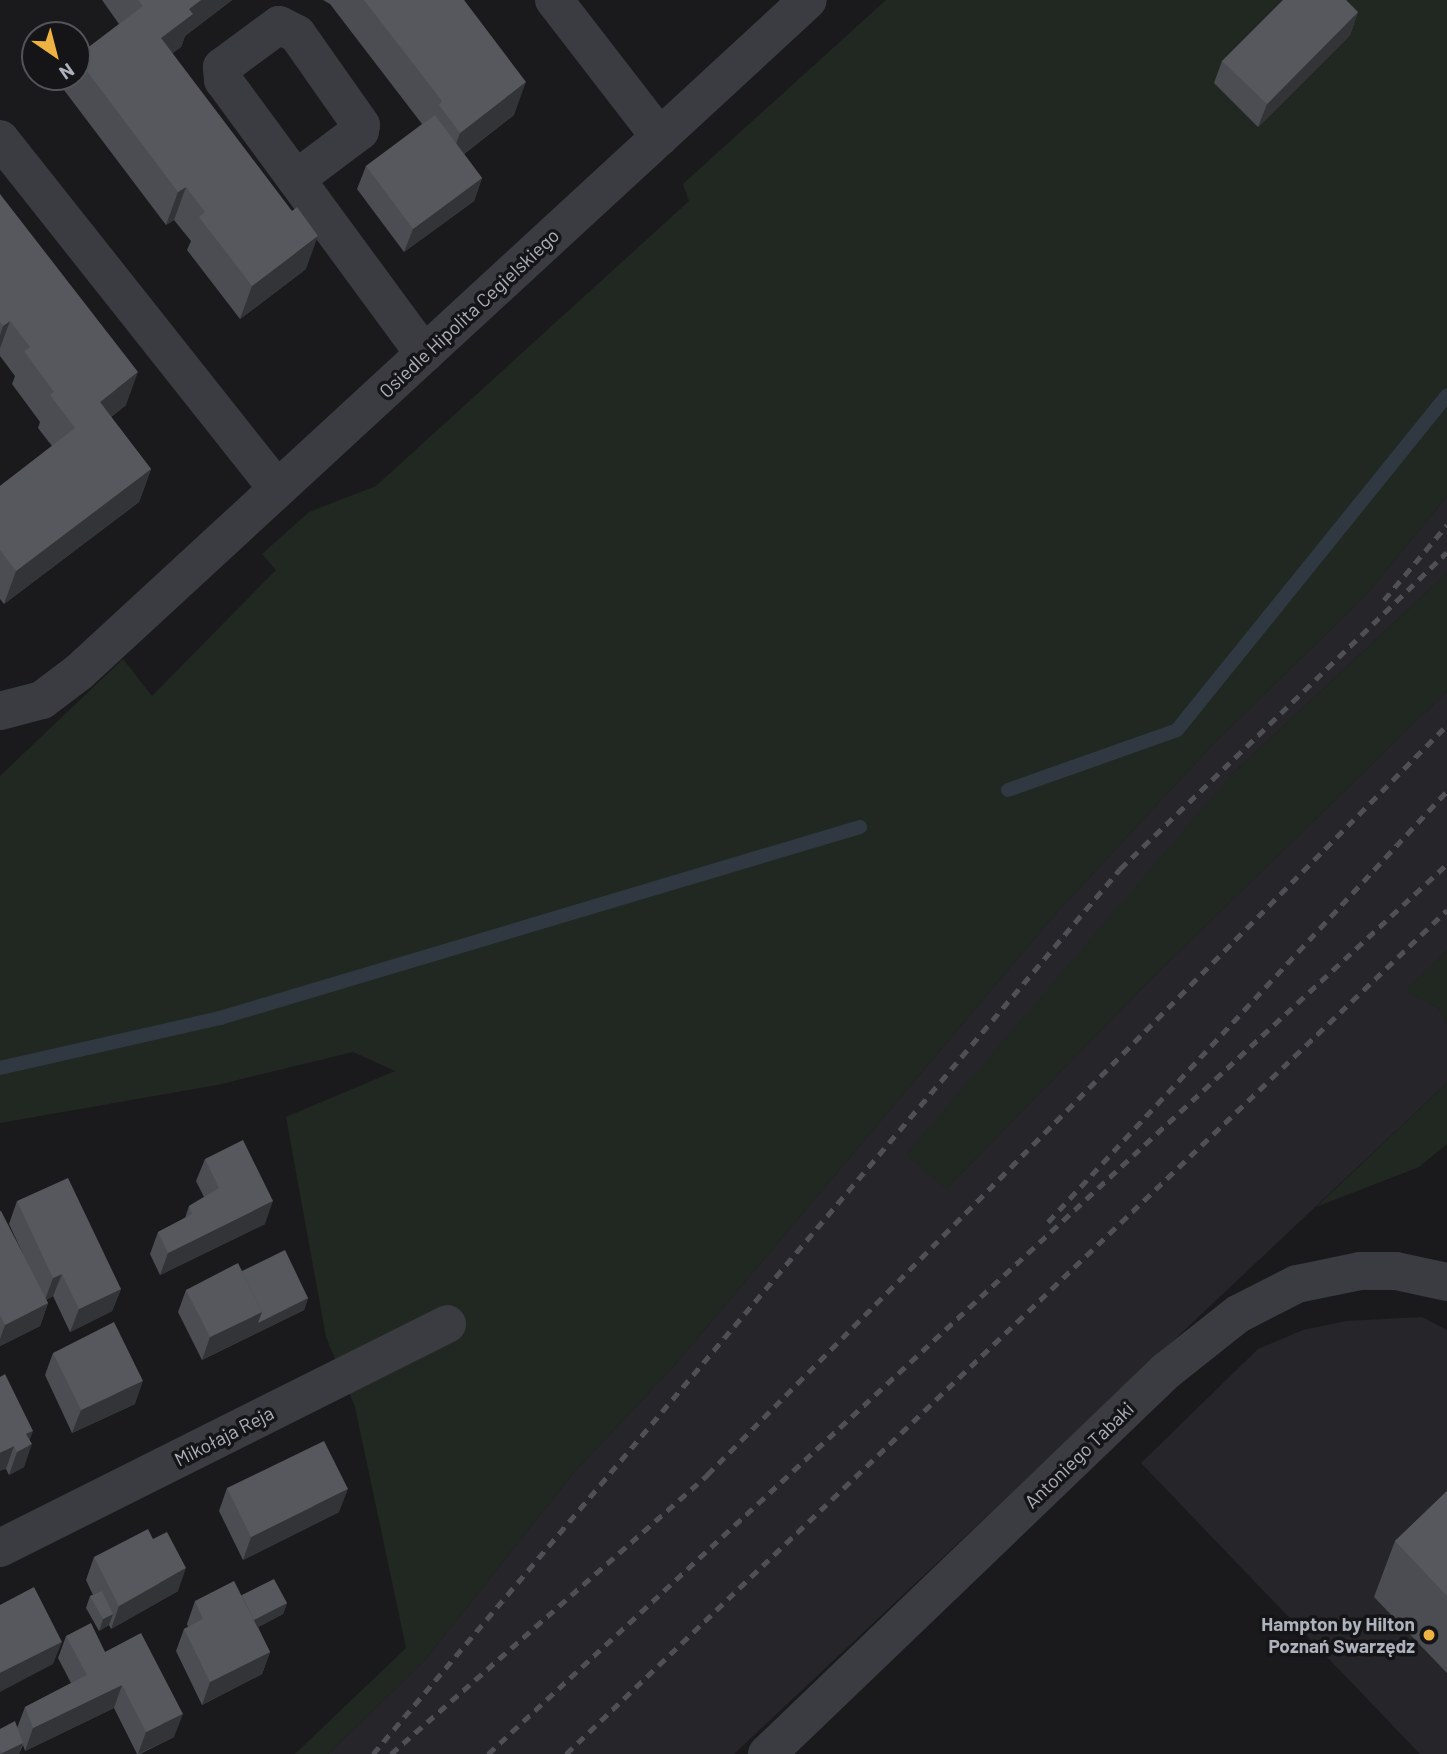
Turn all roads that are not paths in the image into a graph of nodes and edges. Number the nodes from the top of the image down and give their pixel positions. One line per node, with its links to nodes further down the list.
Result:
1 (554, 0): 3 (street)
2 (808, 0): 3 (street, Osiedle Hipolita Cegielskiego)
3 (660, 137): 6 (street, Osiedle Hipolita Cegielskiego)
4 (0, 139): 7 (street)
5 (296, 179): 6 (street)
6 (424, 354): 7 (street, Osiedle Hipolita Cegielskiego)
7 (277, 489): 8 (street, Osiedle Hipolita Cegielskiego)
8 (0, 711)
9 (1447, 1282): 12 (street, Antoniego Tabaki)
10 (447, 1324): 11 (street, Mikołaja Reja)
11 (0, 1548)
12 (767, 1754)

